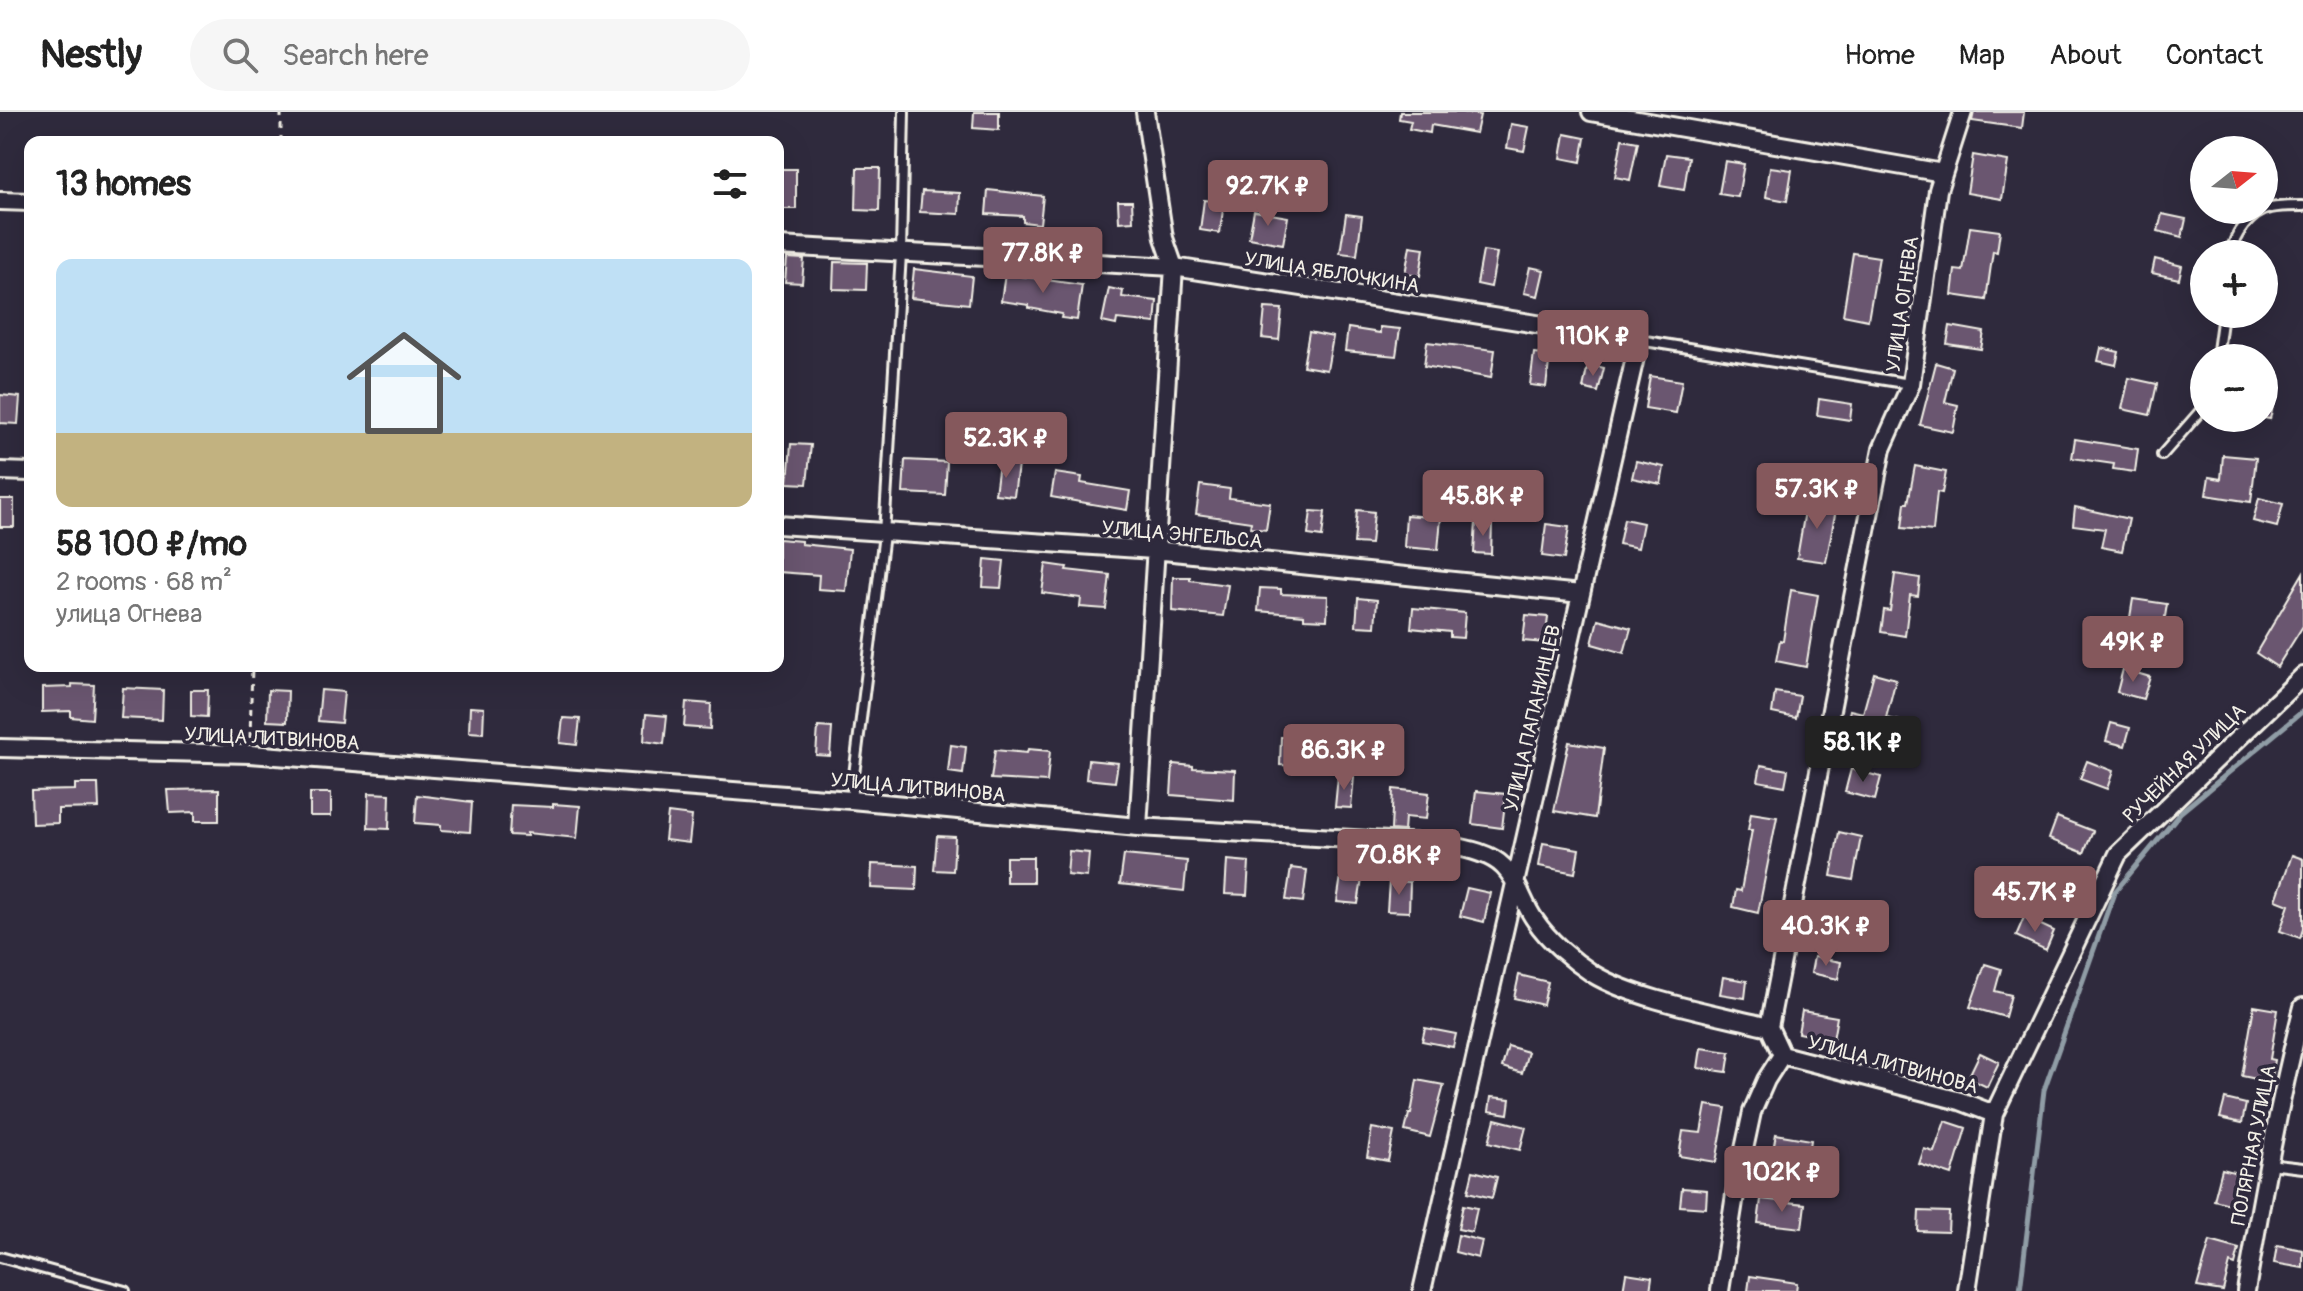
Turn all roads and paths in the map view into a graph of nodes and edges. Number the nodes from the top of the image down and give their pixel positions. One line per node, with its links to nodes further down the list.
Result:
1 (281, 112): 6 (path)
2 (904, 112): 13 (lane)
3 (1145, 112): 14 (street)
4 (1591, 112): 7 (street)
5 (1963, 112): 7 (street, УЛИЦА ОГНЕВА)
6 (281, 136)
7 (1943, 173): 16 (street, УЛИЦА ОГНЕВА)
8 (0, 201): 9 (street)
9 (24, 202)
10 (2303, 206): 11 (lane)
11 (2235, 240)
12 (784, 246): 13 (street, УЛИЦА ЯБЛОЧКИНА)
13 (901, 254): 14 (street, УЛИЦА ЯБЛОЧКИНА); 22 (lane)
14 (1174, 267): 15 (street, УЛИЦА ЯБЛОЧКИНА); 23 (street)
15 (1639, 340): 16 (lane); 24 (street, УЛИЦА ПАПАНИНЦЕВ)
16 (1911, 384): 33 (street, УЛИЦА ОГНЕВА)
17 (2190, 423): 18 (lane)
18 (2162, 455)
19 (0, 471): 20 (street)
20 (24, 472)
21 (784, 526): 22 (street, УЛИЦА ЭНГЕЛЬСА)
22 (884, 534): 23 (street, УЛИЦА ЭНГЕЛЬСА); 29 (lane)
23 (1154, 550): 24 (street, УЛИЦА ЭНГЕЛЬСА); 30 (street)
24 (1581, 594): 31 (street, УЛИЦА ПАПАНИНЦЕВ)
25 (252, 672): 28 (path)
26 (2303, 676): 35 (street, РУЧЕЙНАЯ УЛИЦА)
27 (0, 748): 28 (street, УЛИЦА ЛИТВИНОВА)
28 (250, 754): 29 (street, УЛИЦА ЛИТВИНОВА)
29 (851, 800): 30 (street, УЛИЦА ЛИТВИНОВА)
30 (1138, 827): 31 (street, УЛИЦА ЛИТВИНОВА)
31 (1515, 883): 33 (street, УЛИЦА ЛИТВИНОВА); 40 (street, УЛИЦА ПАПАНИНЦЕВ)
32 (2303, 1007): 36 (street, ПОЛЯРНАЯ УЛИЦА)
33 (1769, 1027): 34 (street)
34 (1782, 1055): 35 (street, УЛИЦА ЛИТВИНОВА); 41 (street)
35 (1994, 1114): 42 (street, РУЧЕЙНАЯ УЛИЦА)
36 (2267, 1164): 37 (lane); 43 (street, ПОЛЯРНАЯ УЛИЦА)
37 (2303, 1168)
38 (0, 1257): 39 (lane)
39 (125, 1291)
40 (1422, 1291)
41 (1720, 1291)
42 (1967, 1291)
43 (2246, 1291)

